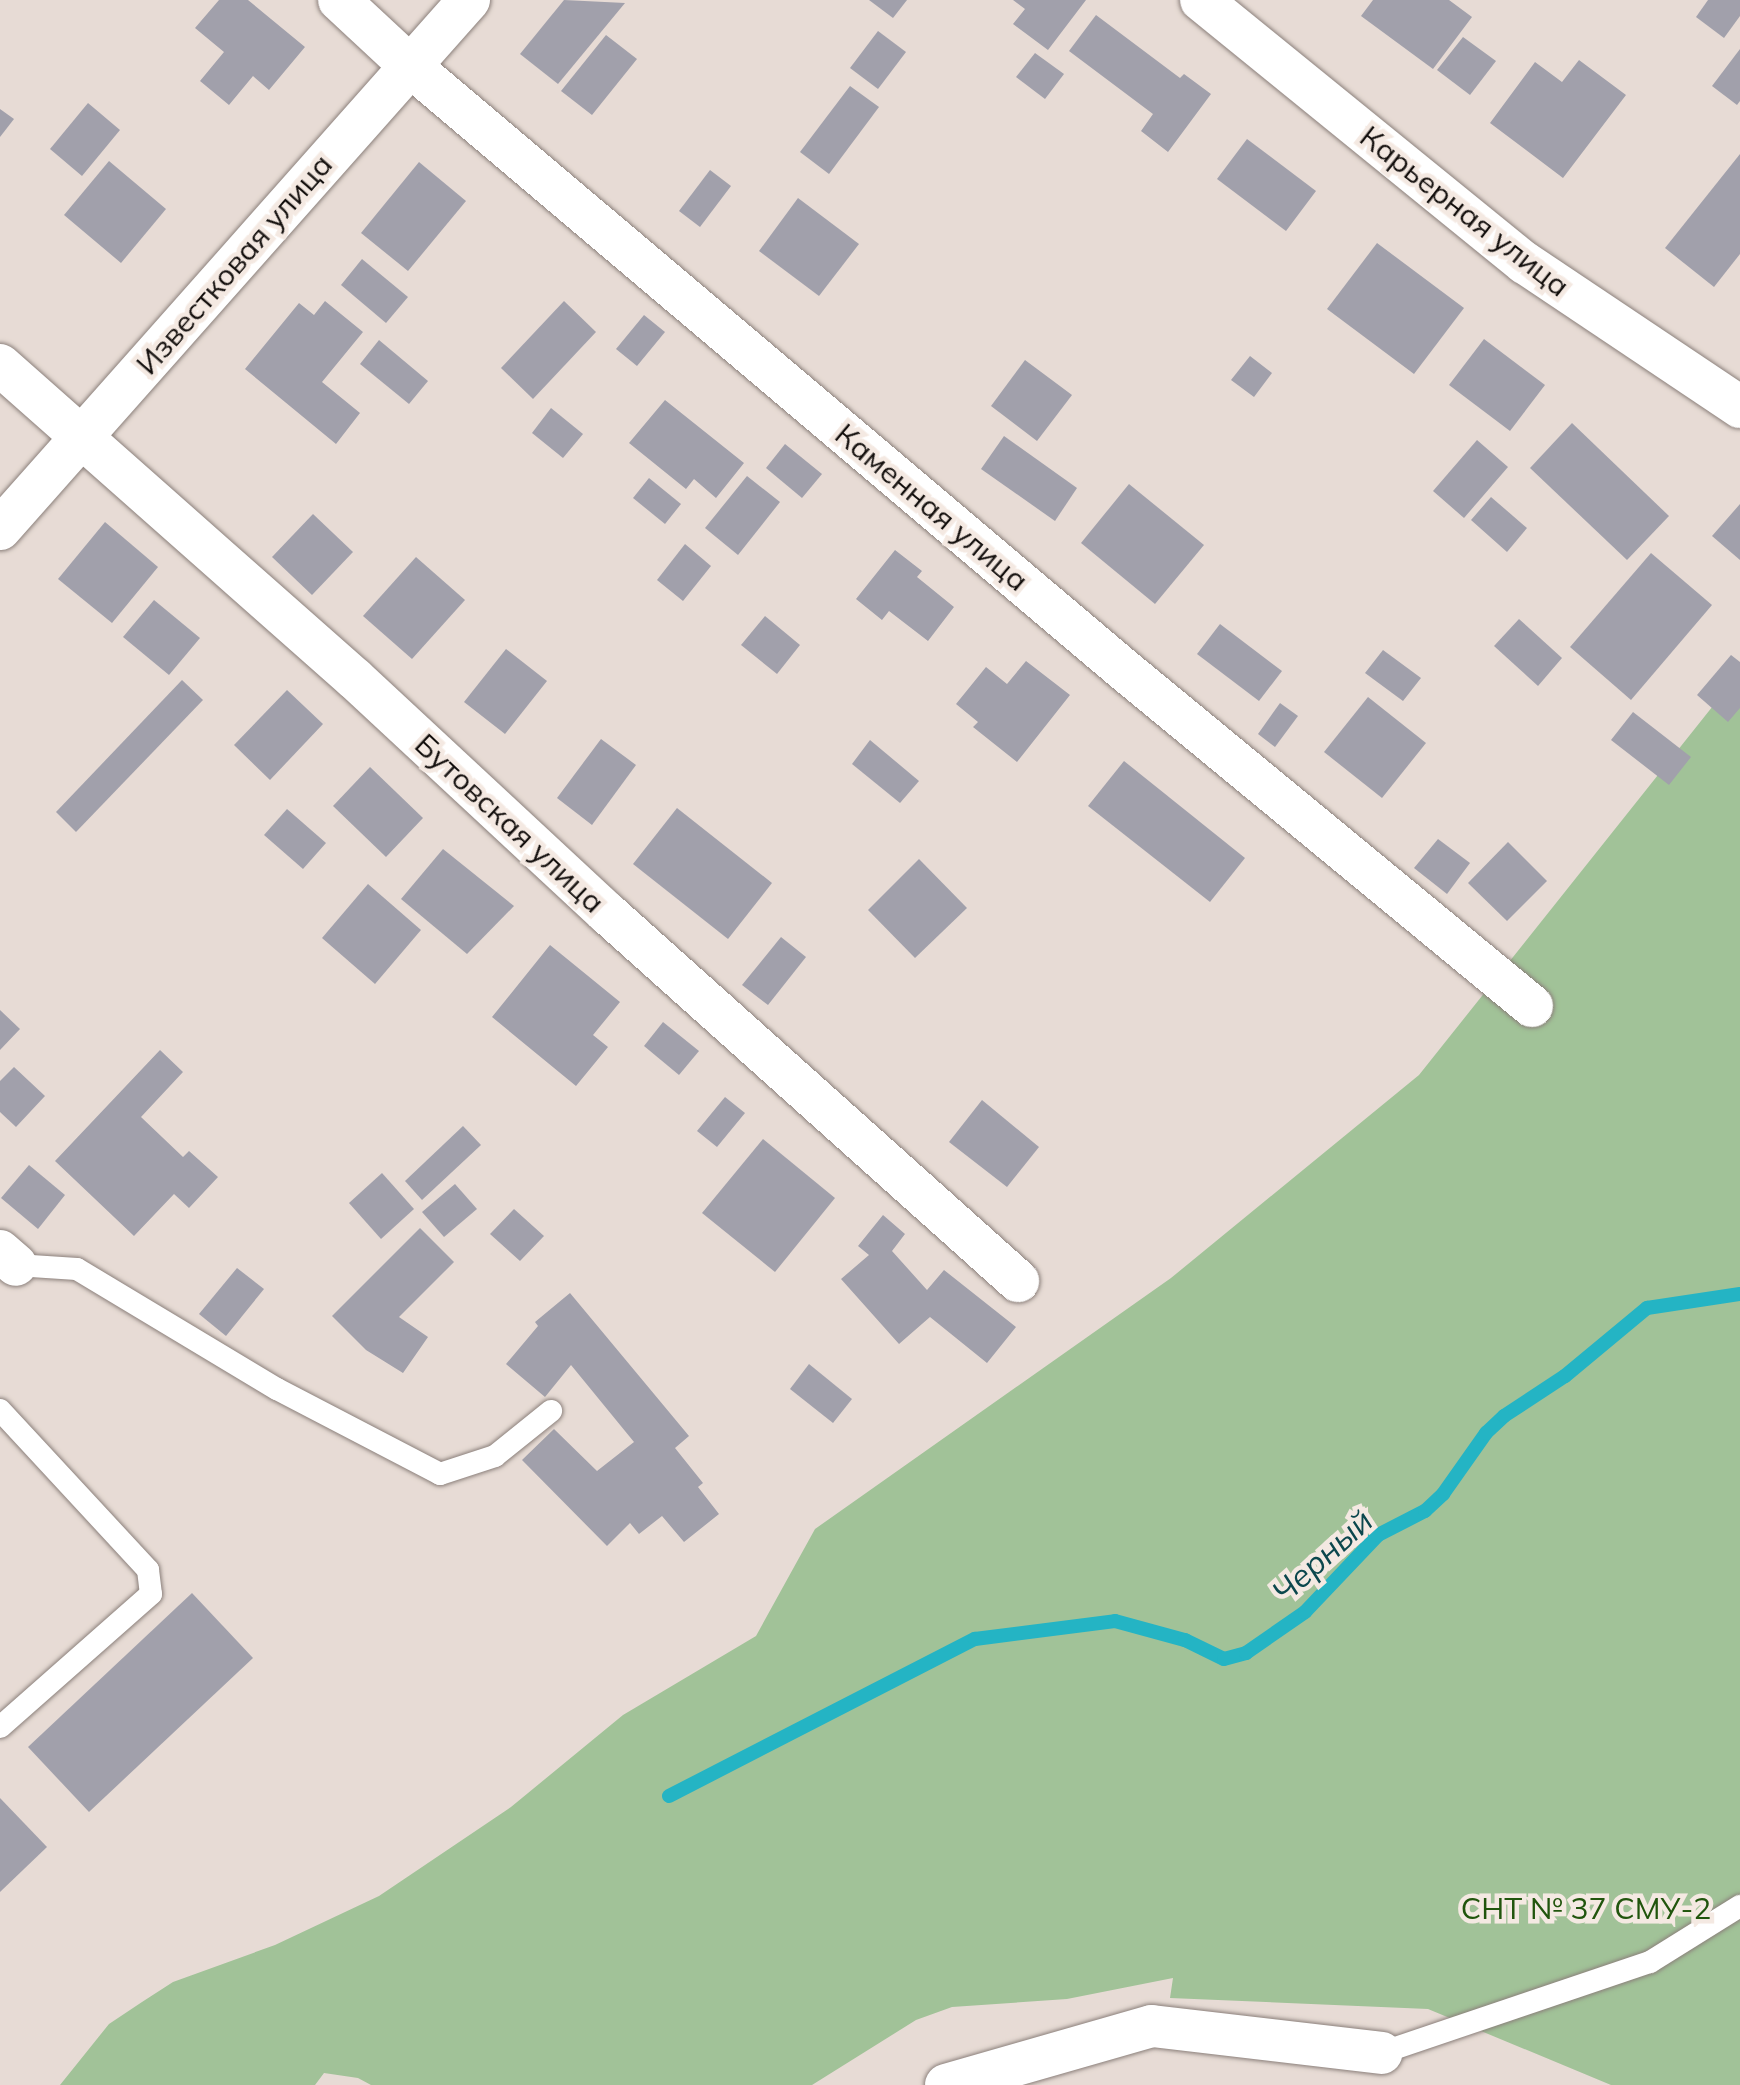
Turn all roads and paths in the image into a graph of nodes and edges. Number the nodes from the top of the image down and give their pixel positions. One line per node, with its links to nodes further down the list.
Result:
1 (339, 0): 4 (street, Каменная улица)
2 (470, 0): 4 (street, Известковая улица)
3 (1202, 0): 6 (street, Карьерная улица)
4 (410, 65): 7 (street, Известковая улица); 9 (street, Каменная улица)
5 (0, 365): 7 (street, Бутовская улица)
6 (1740, 407)
7 (82, 438): 8 (street, Известковая улица); 11 (street, Бутовская улица)
8 (0, 529)
9 (1532, 1006)
10 (8, 1258): 13 (lane)
11 (1018, 1281)
12 (0, 1410): 14 (lane)
13 (551, 1411)
14 (0, 1727)
15 (1740, 1906): 16 (lane)
16 (1381, 2052): 17 (street)
17 (946, 2085)

